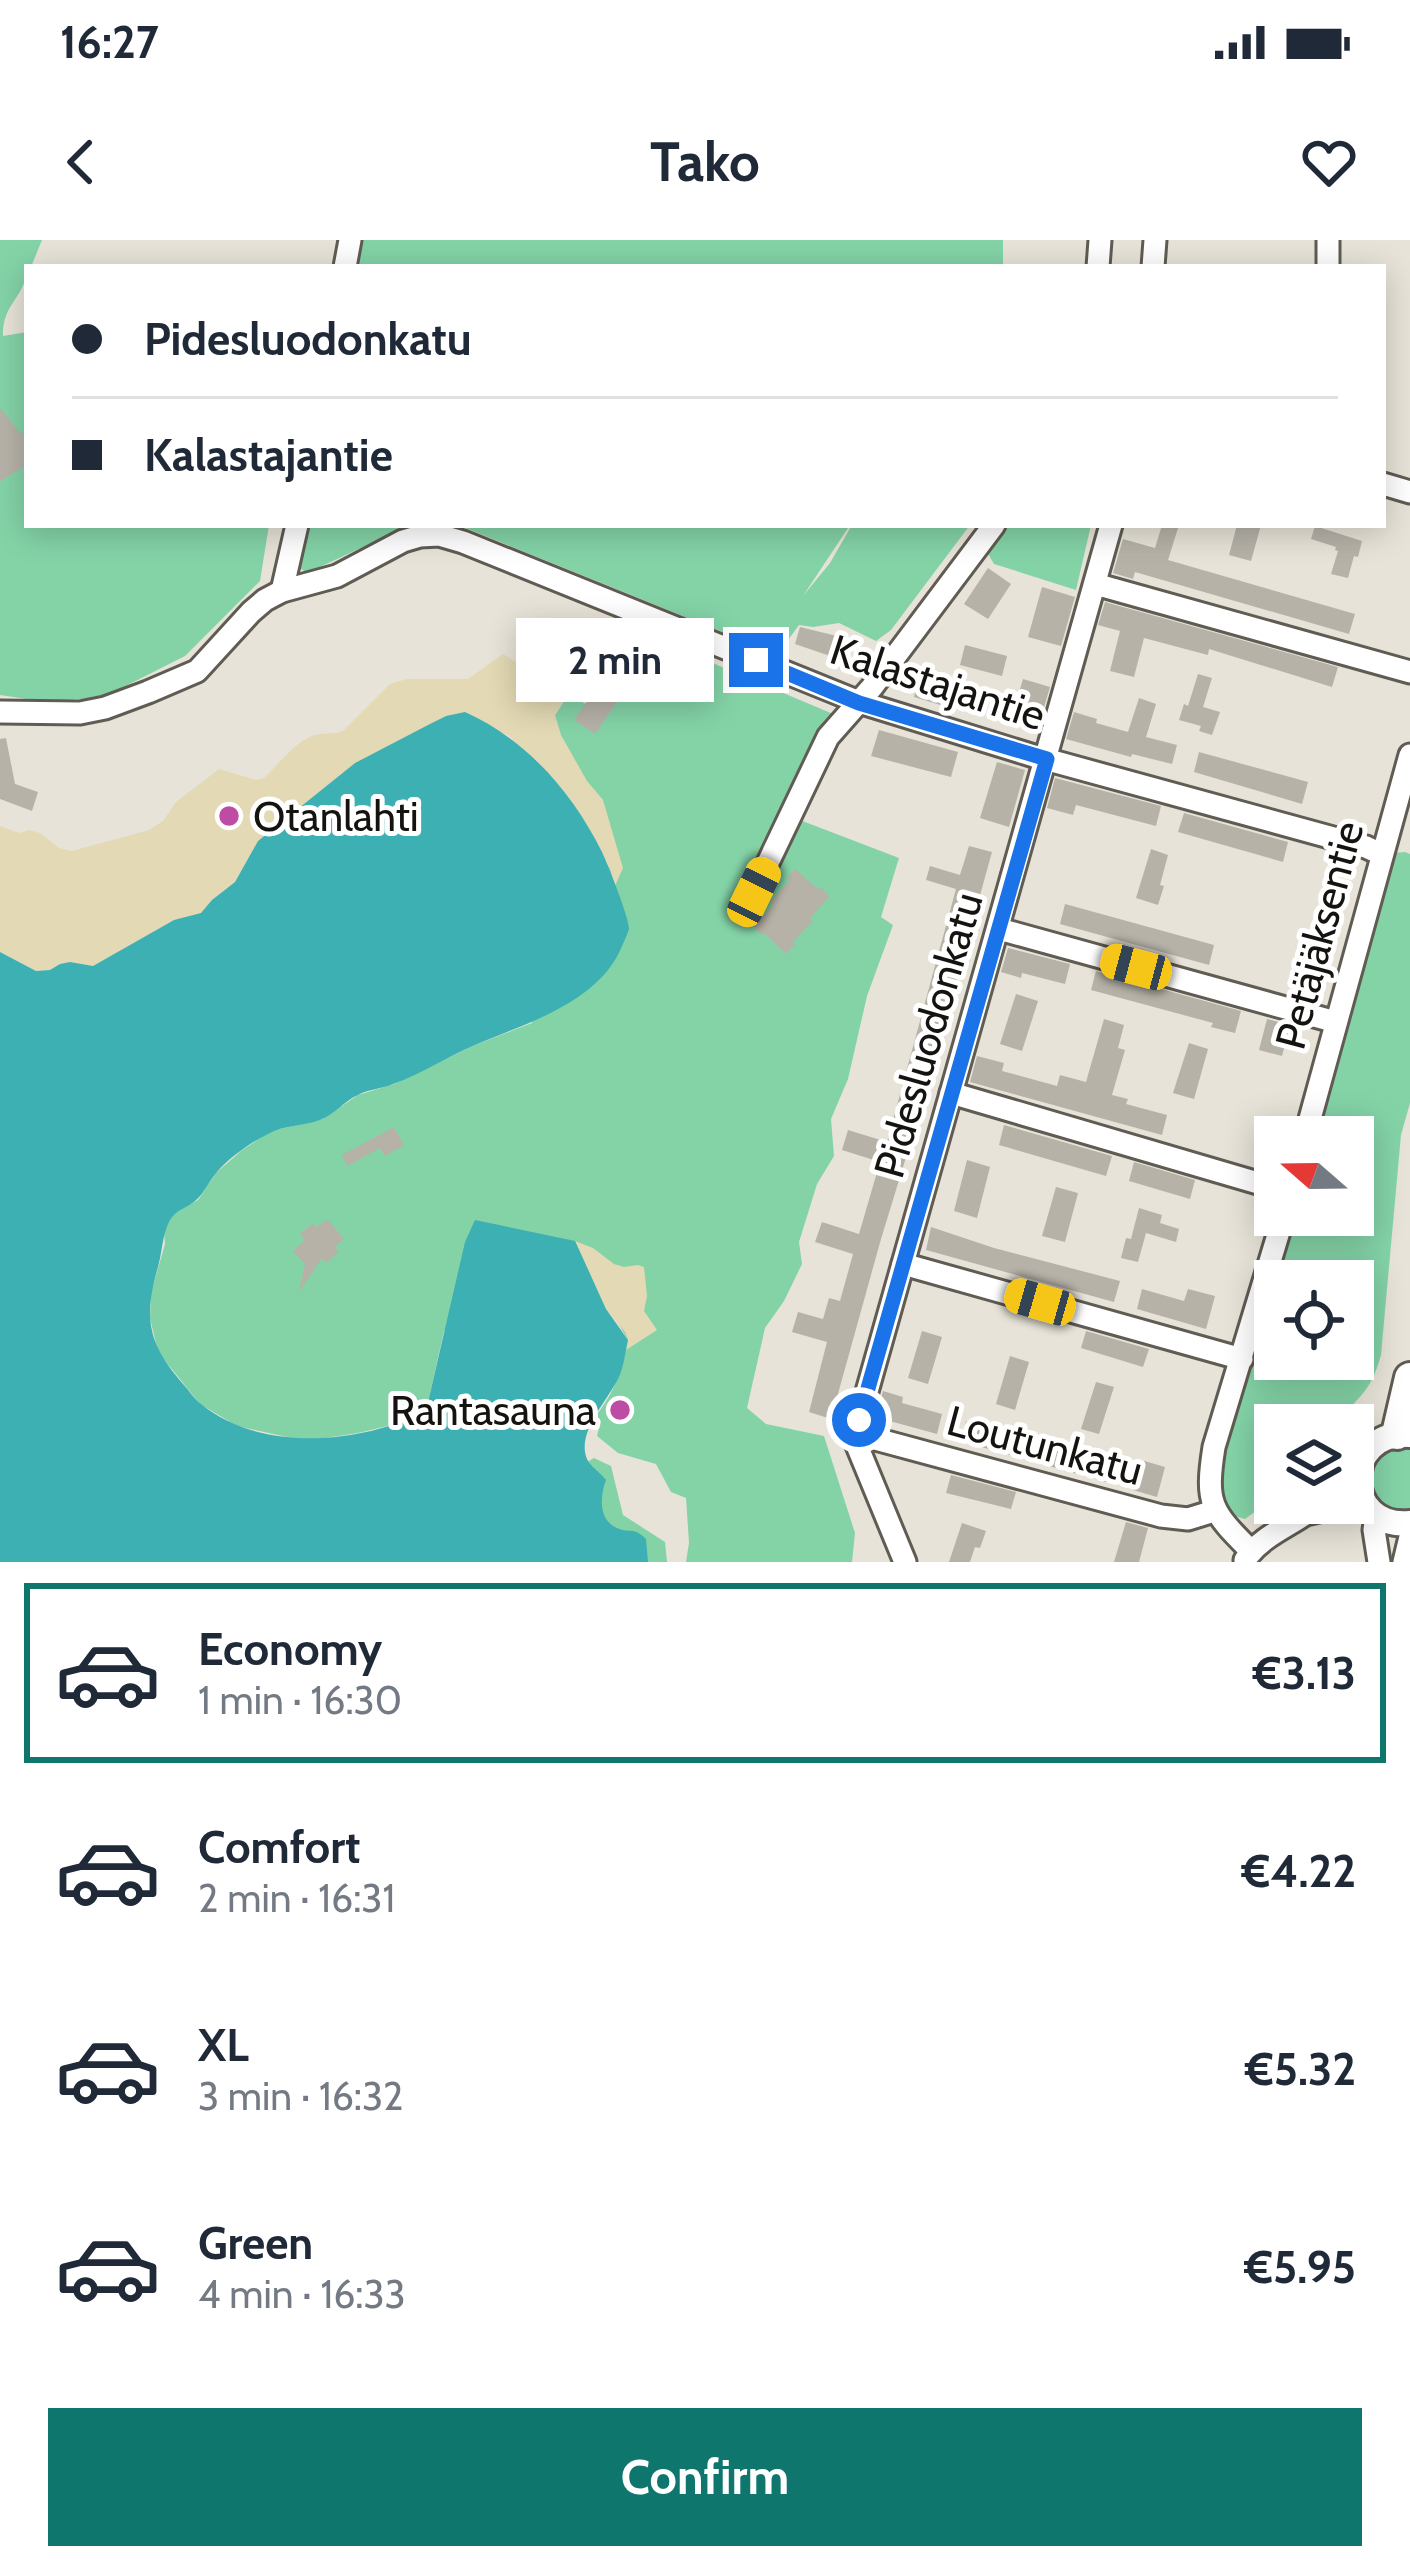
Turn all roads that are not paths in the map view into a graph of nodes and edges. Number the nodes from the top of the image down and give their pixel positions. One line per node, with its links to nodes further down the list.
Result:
1 (296, 528): 5 (street)
2 (992, 528): 7 (street)
3 (1111, 528): 4 (street, Pidesluodonkatu)
4 (1094, 584): 6 (street); 10 (street, Pidesluodonkatu)
5 (282, 591): 7 (street, Kalastajantie); 8 (street)
6 (1410, 672)
7 (859, 703): 10 (street, Kalastajantie); 12 (street)
8 (0, 712)
9 (1410, 755): 11 (street, Petäjäksentie)
10 (1047, 759): 11 (street, Kalastajantie); 13 (street, Pidesluodonkatu)
11 (1381, 854): 14 (street, Petäjäksentie)
12 (754, 892)
13 (999, 929): 14 (street); 15 (street, Pidesluodonkatu)
14 (1336, 1022): 16 (street, Petäjäksentie)
15 (951, 1093): 17 (street); 19 (street, Pidesluodonkatu)
16 (1311, 1116)
17 (1254, 1182)
18 (1278, 1236): 20 (street)
19 (903, 1264): 20 (street); 22 (street, Pidesluodonkatu)
20 (1242, 1359): 26 (street)
21 (1410, 1378): 23 (highway)
22 (857, 1434): 26 (street, Loutunkatu); 32 (street)
23 (1404, 1434): 24 (main road)
24 (1374, 1445)
25 (1374, 1507): 27 (main road)
26 (1214, 1511): 31 (street)
27 (1410, 1523)
28 (1290, 1524): 31 (street)
29 (1372, 1524): 33 (street)
30 (1410, 1537): 34 (street)
31 (1247, 1557)
32 (905, 1562)
33 (1379, 1562)
34 (1404, 1562)

